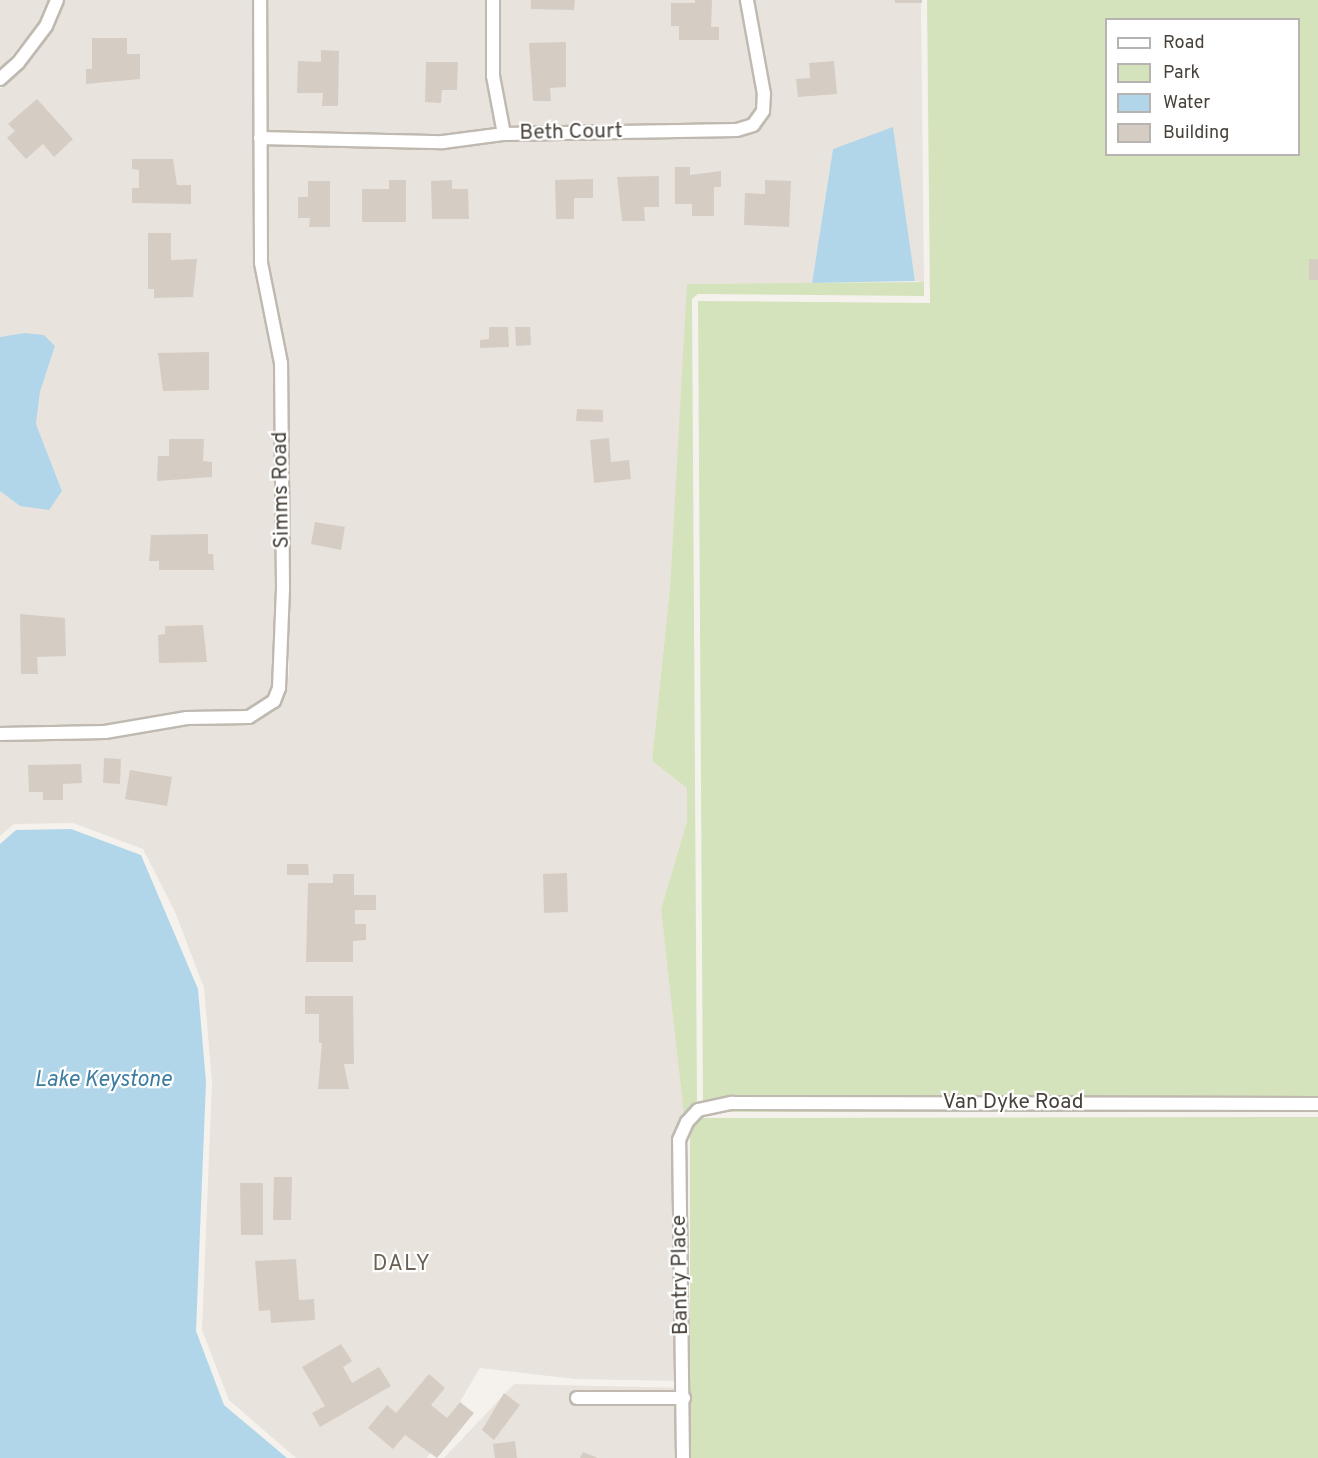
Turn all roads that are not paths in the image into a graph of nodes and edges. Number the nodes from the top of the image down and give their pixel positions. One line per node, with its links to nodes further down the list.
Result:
1 (57, 0): 5 (street)
2 (260, 0): 7 (street, Simms Road)
3 (493, 0): 6 (street)
4 (747, 0): 6 (street, Beth Court)
5 (0, 79)
6 (504, 134): 7 (street, Beth Court)
7 (260, 138): 8 (street, Simms Road)
8 (0, 734)
9 (1318, 1104): 10 (street, Van Dyke Road)
10 (709, 1105): 12 (street, Bantry Place)
11 (577, 1398): 12 (street)
12 (684, 1398): 13 (street, Bantry Place)
13 (683, 1458)

